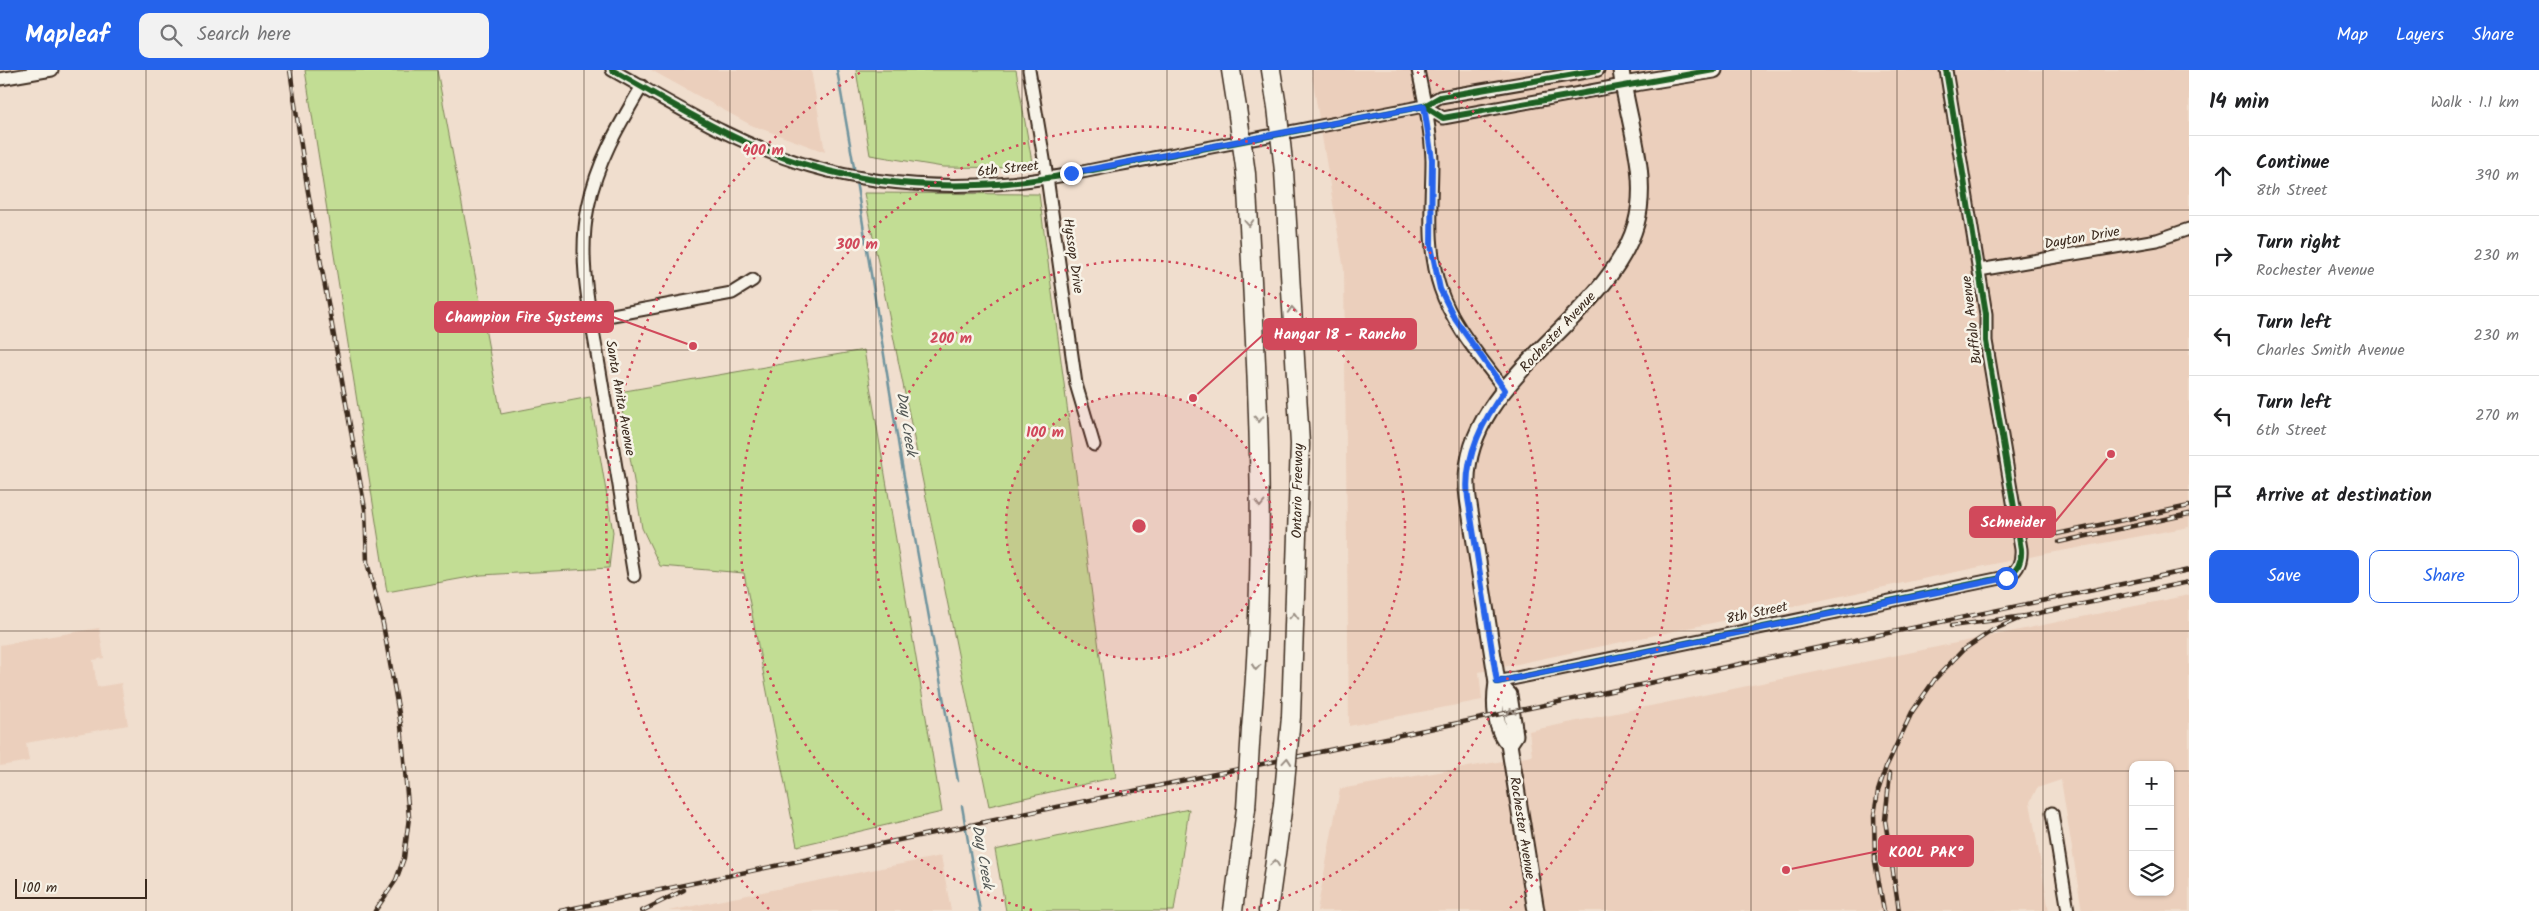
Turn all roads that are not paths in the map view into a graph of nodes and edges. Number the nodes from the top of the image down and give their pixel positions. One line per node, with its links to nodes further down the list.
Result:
1 (52, 70): 11 (street)
2 (612, 70): 13 (street, 6th Street)
3 (1029, 70): 15 (street, Hyssop Drive)
4 (1231, 70): 26 (highway, one-way to 26, bridge)
5 (1271, 70): 27 (highway, Ontario Freeway, one-way to 5, bridge)
6 (1418, 70): 14 (street)
7 (1598, 70): 14 (street, 6th Street)
8 (1621, 70): 12 (main road, Rochester Avenue)
9 (1714, 70): 12 (main road)
10 (1946, 70): 17 (street, Buffalo Avenue)
11 (0, 79)
12 (1623, 85): 14 (street); 20 (main road, Rochester Avenue)
13 (642, 86): 15 (street, 6th Street); 19 (street, Santa Anita Avenue)
14 (1424, 106): 15 (street, 6th Street); 20 (street)
15 (1047, 178): 21 (street, Hyssop Drive)
16 (2189, 229): 17 (street, Dayton Drive)
17 (1979, 270): 22 (street, Buffalo Avenue)
18 (753, 280): 19 (street)
19 (591, 319): 23 (street, Santa Anita Avenue)
20 (1505, 390): 24 (main road, Rochester Avenue)
21 (1094, 445)
22 (2018, 566): 24 (street, 8th Street)
23 (634, 576)
24 (1497, 682): 28 (main road, Rochester Avenue)
25 (2052, 813): 29 (street)
26 (1233, 911)
27 (1268, 911)
28 (1536, 911)
29 (2068, 911)

